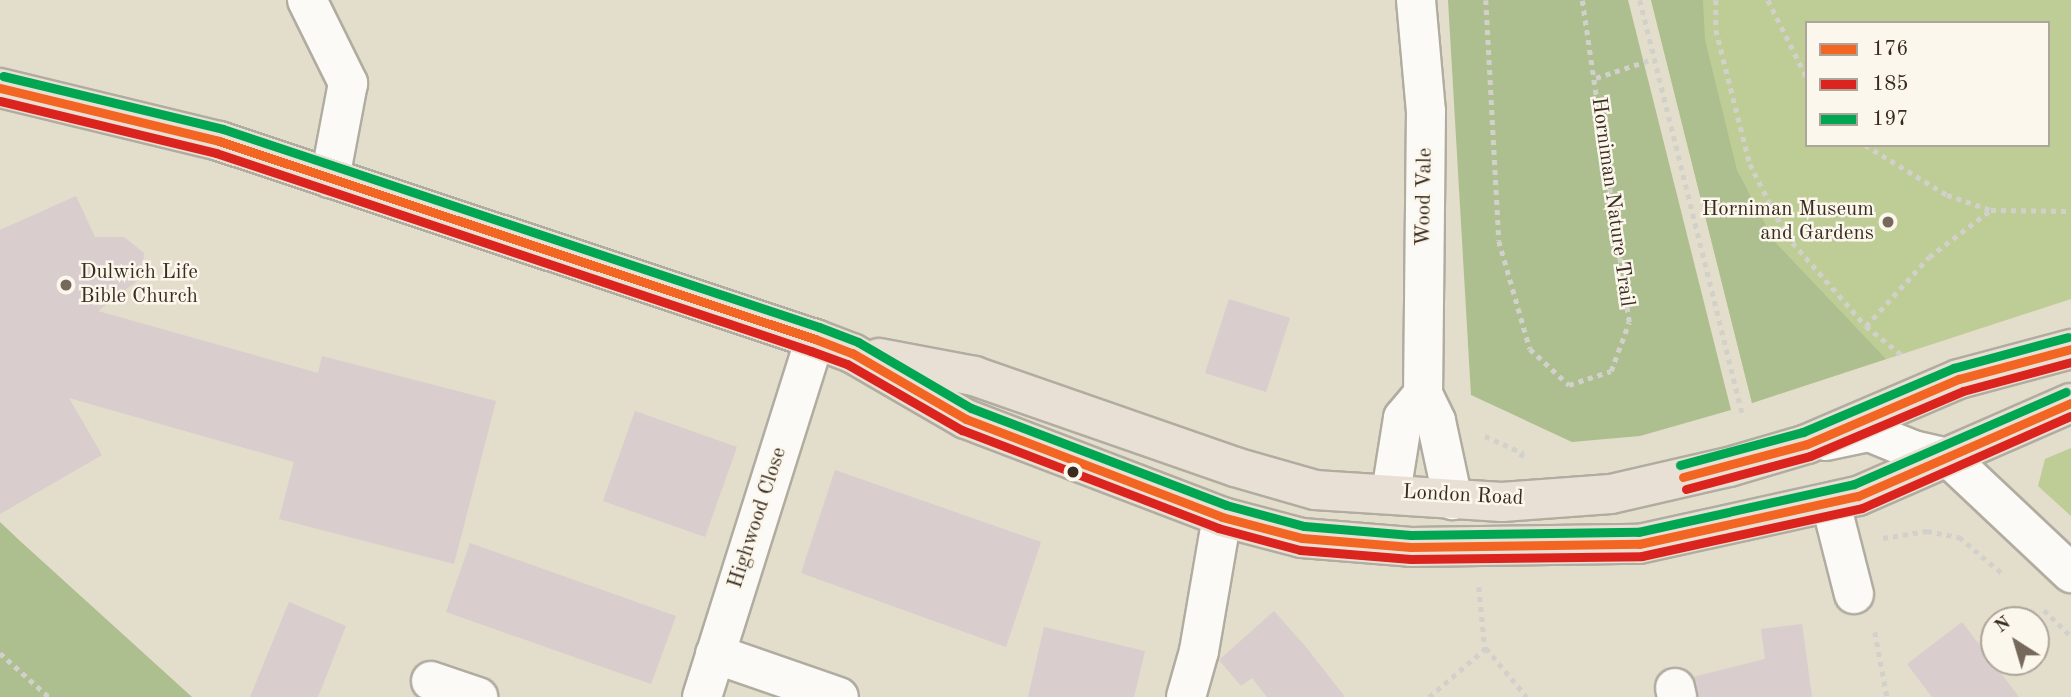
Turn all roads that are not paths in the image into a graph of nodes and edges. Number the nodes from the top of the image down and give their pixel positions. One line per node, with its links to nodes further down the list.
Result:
1 (307, 0): 4 (street)
2 (1416, 0): 8 (street, Wood Vale)
3 (1, 94): 4 (highway)
4 (330, 178): 5 (highway)
5 (815, 339): 7 (highway); 18 (street, Highwood Close)
6 (2071, 349): 10 (highway, London Road)
7 (852, 353): 12 (highway, London Road); 15 (highway)
8 (1423, 394): 12 (street); 13 (street, Wood Vale)
9 (2071, 402): 11 (highway)
10 (1807, 444): 11 (street); 13 (highway, London Road)
11 (1950, 458): 14 (highway); 16 (street)
12 (1391, 493): 13 (highway, London Road)
13 (1454, 500)
14 (1831, 503): 15 (highway); 17 (street)
15 (1222, 517): 23 (street)
16 (2071, 573)
17 (1854, 594)
18 (715, 654): 21 (street, Highwood Close); 22 (street)
19 (432, 681): 20 (street)
20 (478, 697)
21 (702, 697)
22 (839, 697)
23 (1186, 697)

